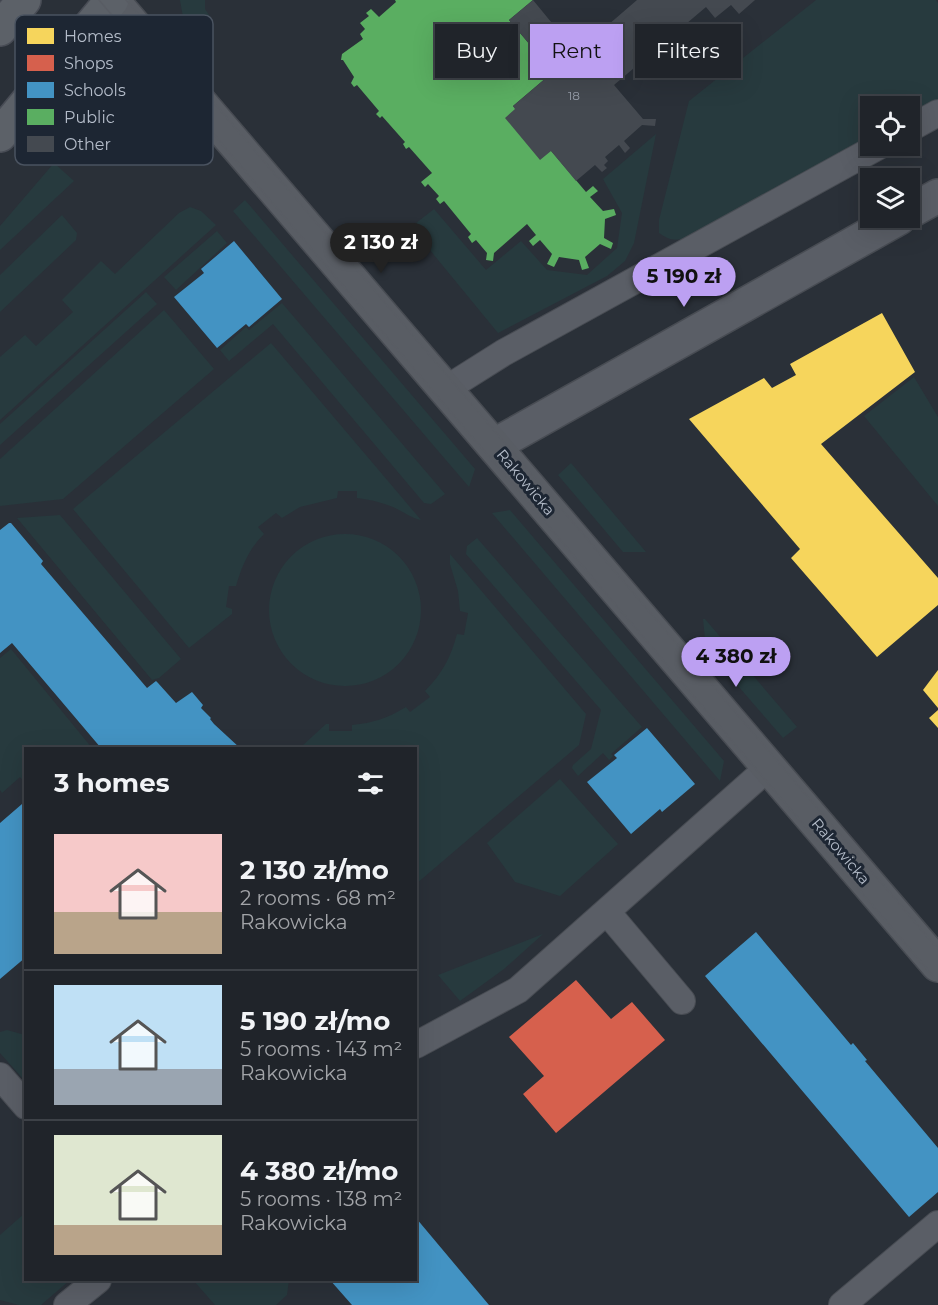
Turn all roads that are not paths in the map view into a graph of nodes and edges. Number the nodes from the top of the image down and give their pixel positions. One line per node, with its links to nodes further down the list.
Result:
1 (24, 0): 5 (main road)
2 (112, 0): 3 (main road); 4 (street, Rakowicka)
3 (100, 15)
4 (125, 15)
5 (0, 29)
6 (938, 113): 9 (lane)
7 (15, 117): 10 (main road)
8 (213, 118): 15 (street, Rakowicka)
9 (920, 123)
10 (0, 135)
11 (861, 156): 15 (lane)
12 (938, 196): 13 (street)
13 (920, 206)
14 (881, 228): 16 (street)
15 (446, 389): 16 (street, Rakowicka)
16 (495, 445): 17 (street, Rakowicka)
17 (769, 767): 18 (lane); 19 (street, Rakowicka)
18 (607, 912): 20 (lane); 21 (lane)
19 (938, 964)
20 (682, 1001)
21 (417, 1043)
22 (0, 1076): 23 (lane)
23 (24, 1104)
24 (938, 1224): 27 (lane)
25 (97, 1281): 26 (lane)
26 (68, 1305)
27 (842, 1305)

